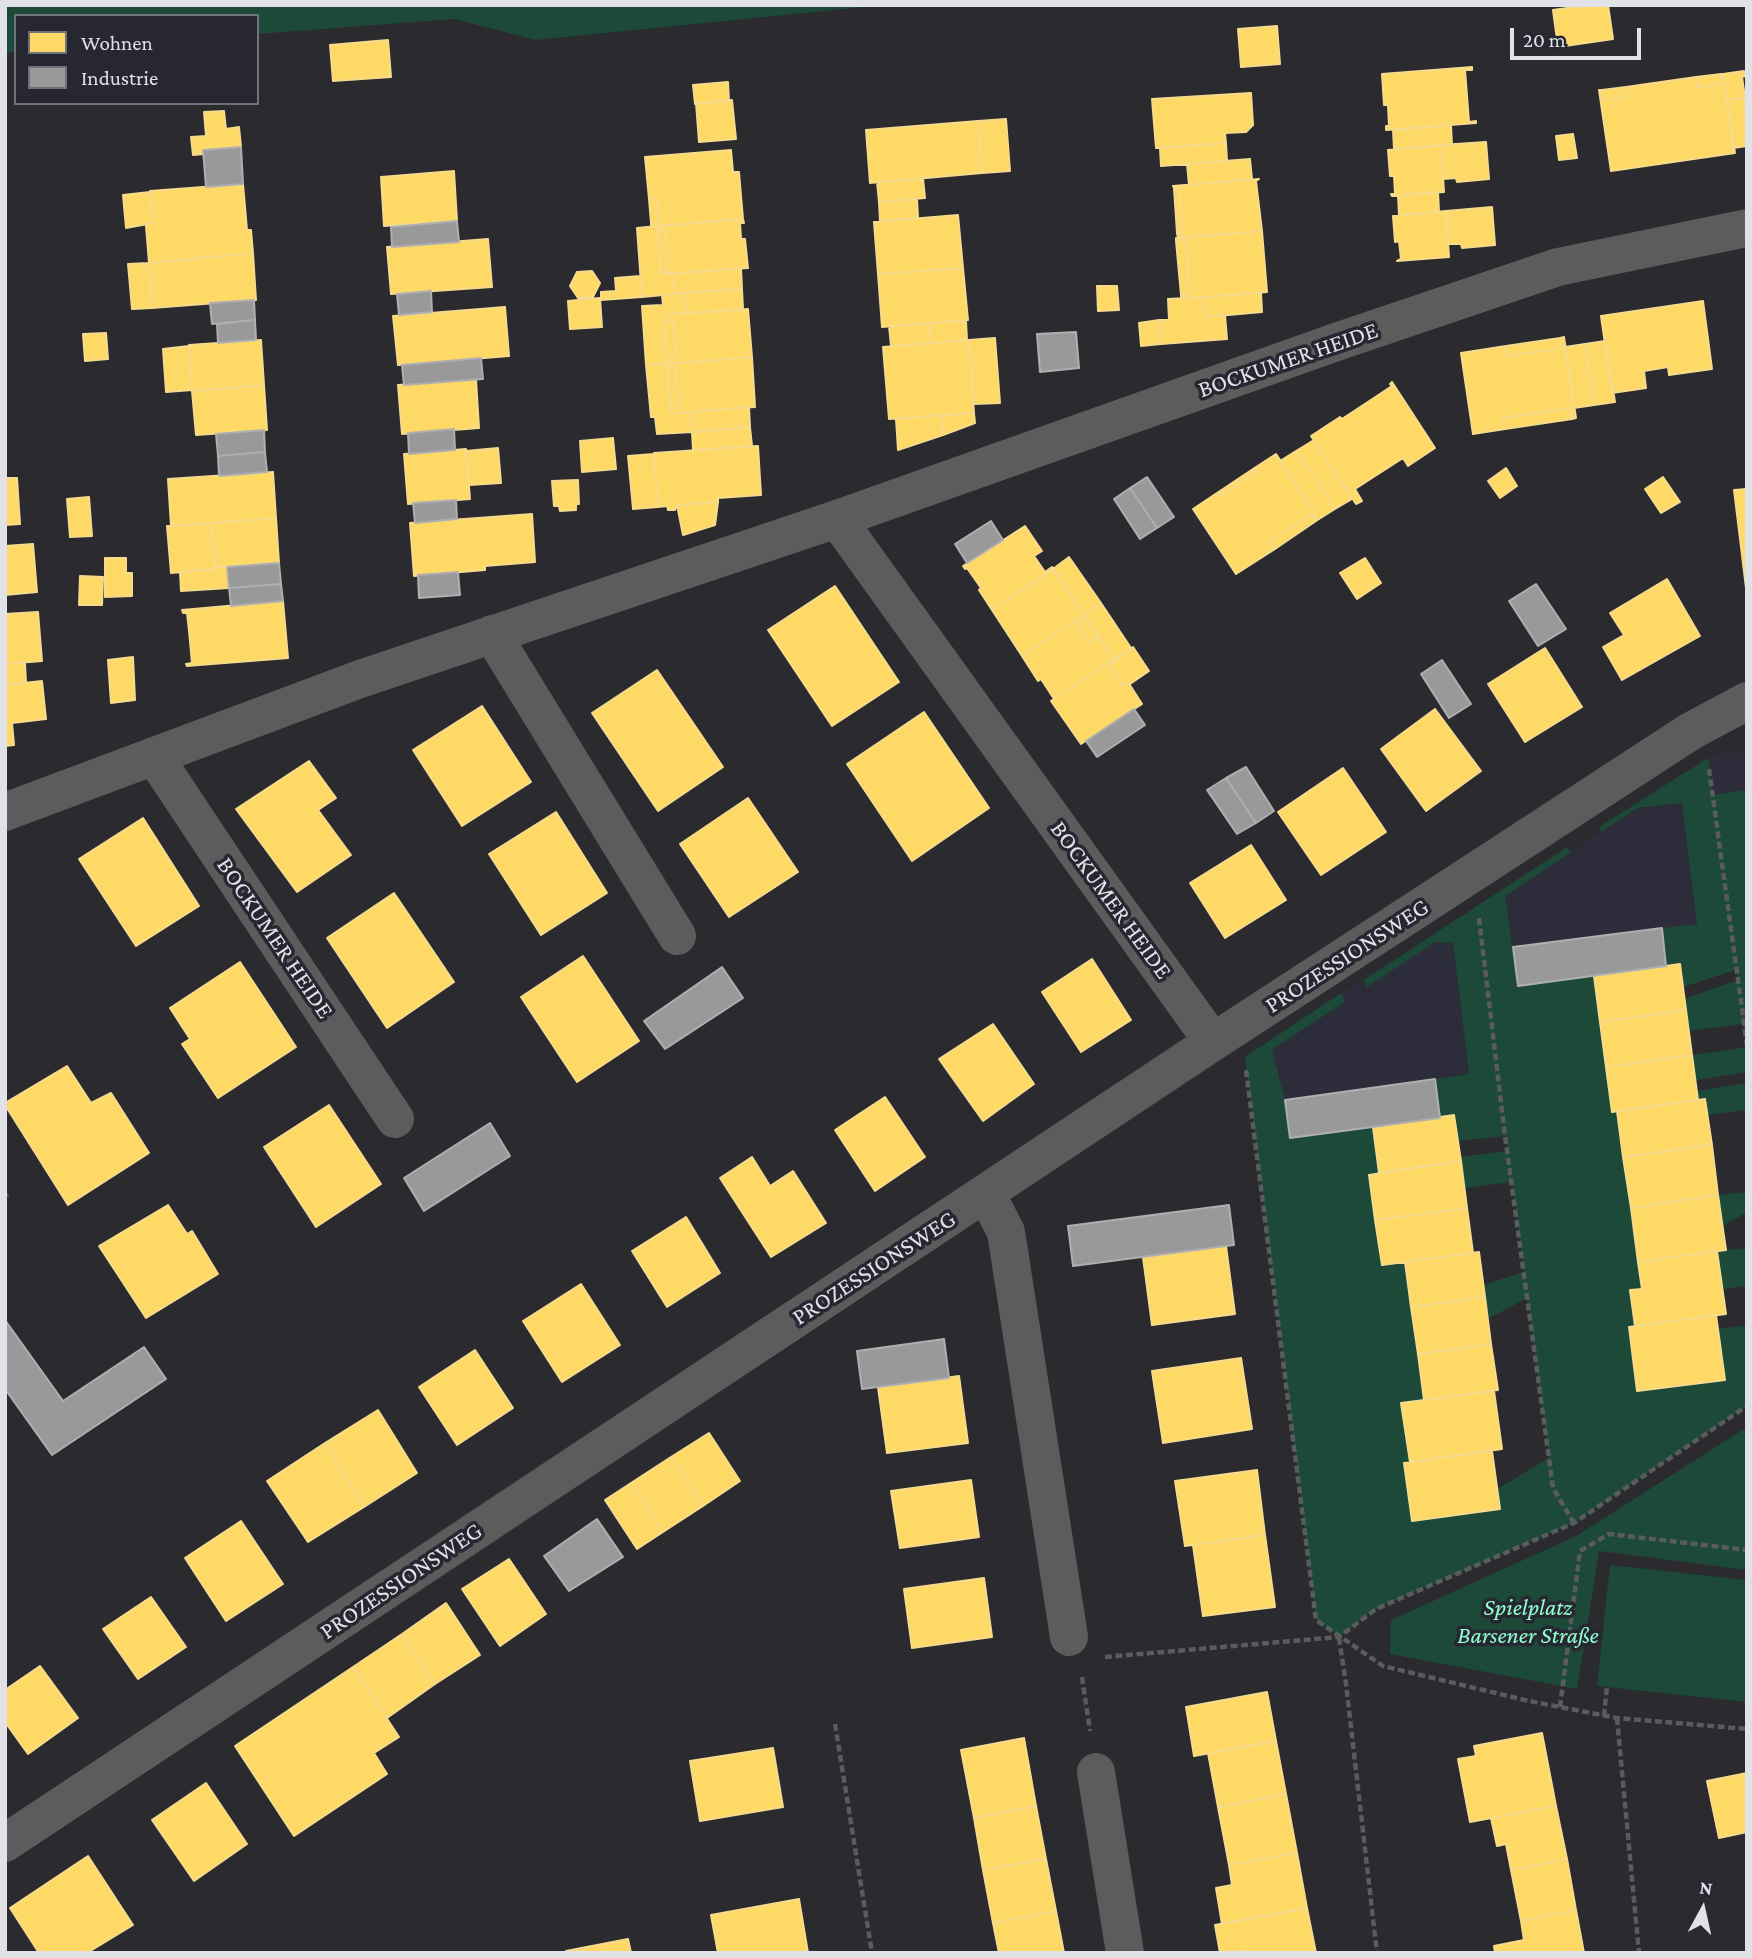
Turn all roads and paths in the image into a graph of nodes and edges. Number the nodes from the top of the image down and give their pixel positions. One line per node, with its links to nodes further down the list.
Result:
1 (1747, 228): 2 (street, BOCKUMER HEIDE)
2 (837, 519): 3 (street, BOCKUMER HEIDE); 10 (street, BOCKUMER HEIDE)
3 (492, 634): 6 (street, BOCKUMER HEIDE); 9 (street)
4 (1747, 701): 5 (street, PROZESSIONSWEG)
5 (1691, 731): 8 (street, PROZESSIONSWEG); 11 (path)
6 (154, 756): 7 (street, BOCKUMER HEIDE); 12 (street, BOCKUMER HEIDE)
7 (5, 812)
8 (1459, 883): 10 (street, PROZESSIONSWEG); 15 (path)
9 (677, 936)
10 (1220, 1038): 13 (street, PROZESSIONSWEG); 17 (path)
11 (1747, 1045)
12 (396, 1119)
13 (986, 1193): 18 (street); 26 (street, PROZESSIONSWEG)
14 (1747, 1406): 15 (path)
15 (1574, 1522): 17 (path)
16 (1747, 1550): 20 (path)
17 (1339, 1637): 18 (path); 20 (path); 29 (path)
18 (1074, 1649): 25 (path)
19 (1607, 1687): 21 (path)
20 (1560, 1707): 21 (path)
21 (1604, 1716): 22 (path)
22 (1617, 1718): 24 (path); 30 (path)
23 (835, 1724): 27 (path)
24 (1747, 1729)
25 (1096, 1772): 28 (street)
26 (5, 1843)
27 (873, 1953)
28 (1125, 1953)
29 (1377, 1953)
30 (1639, 1953)

